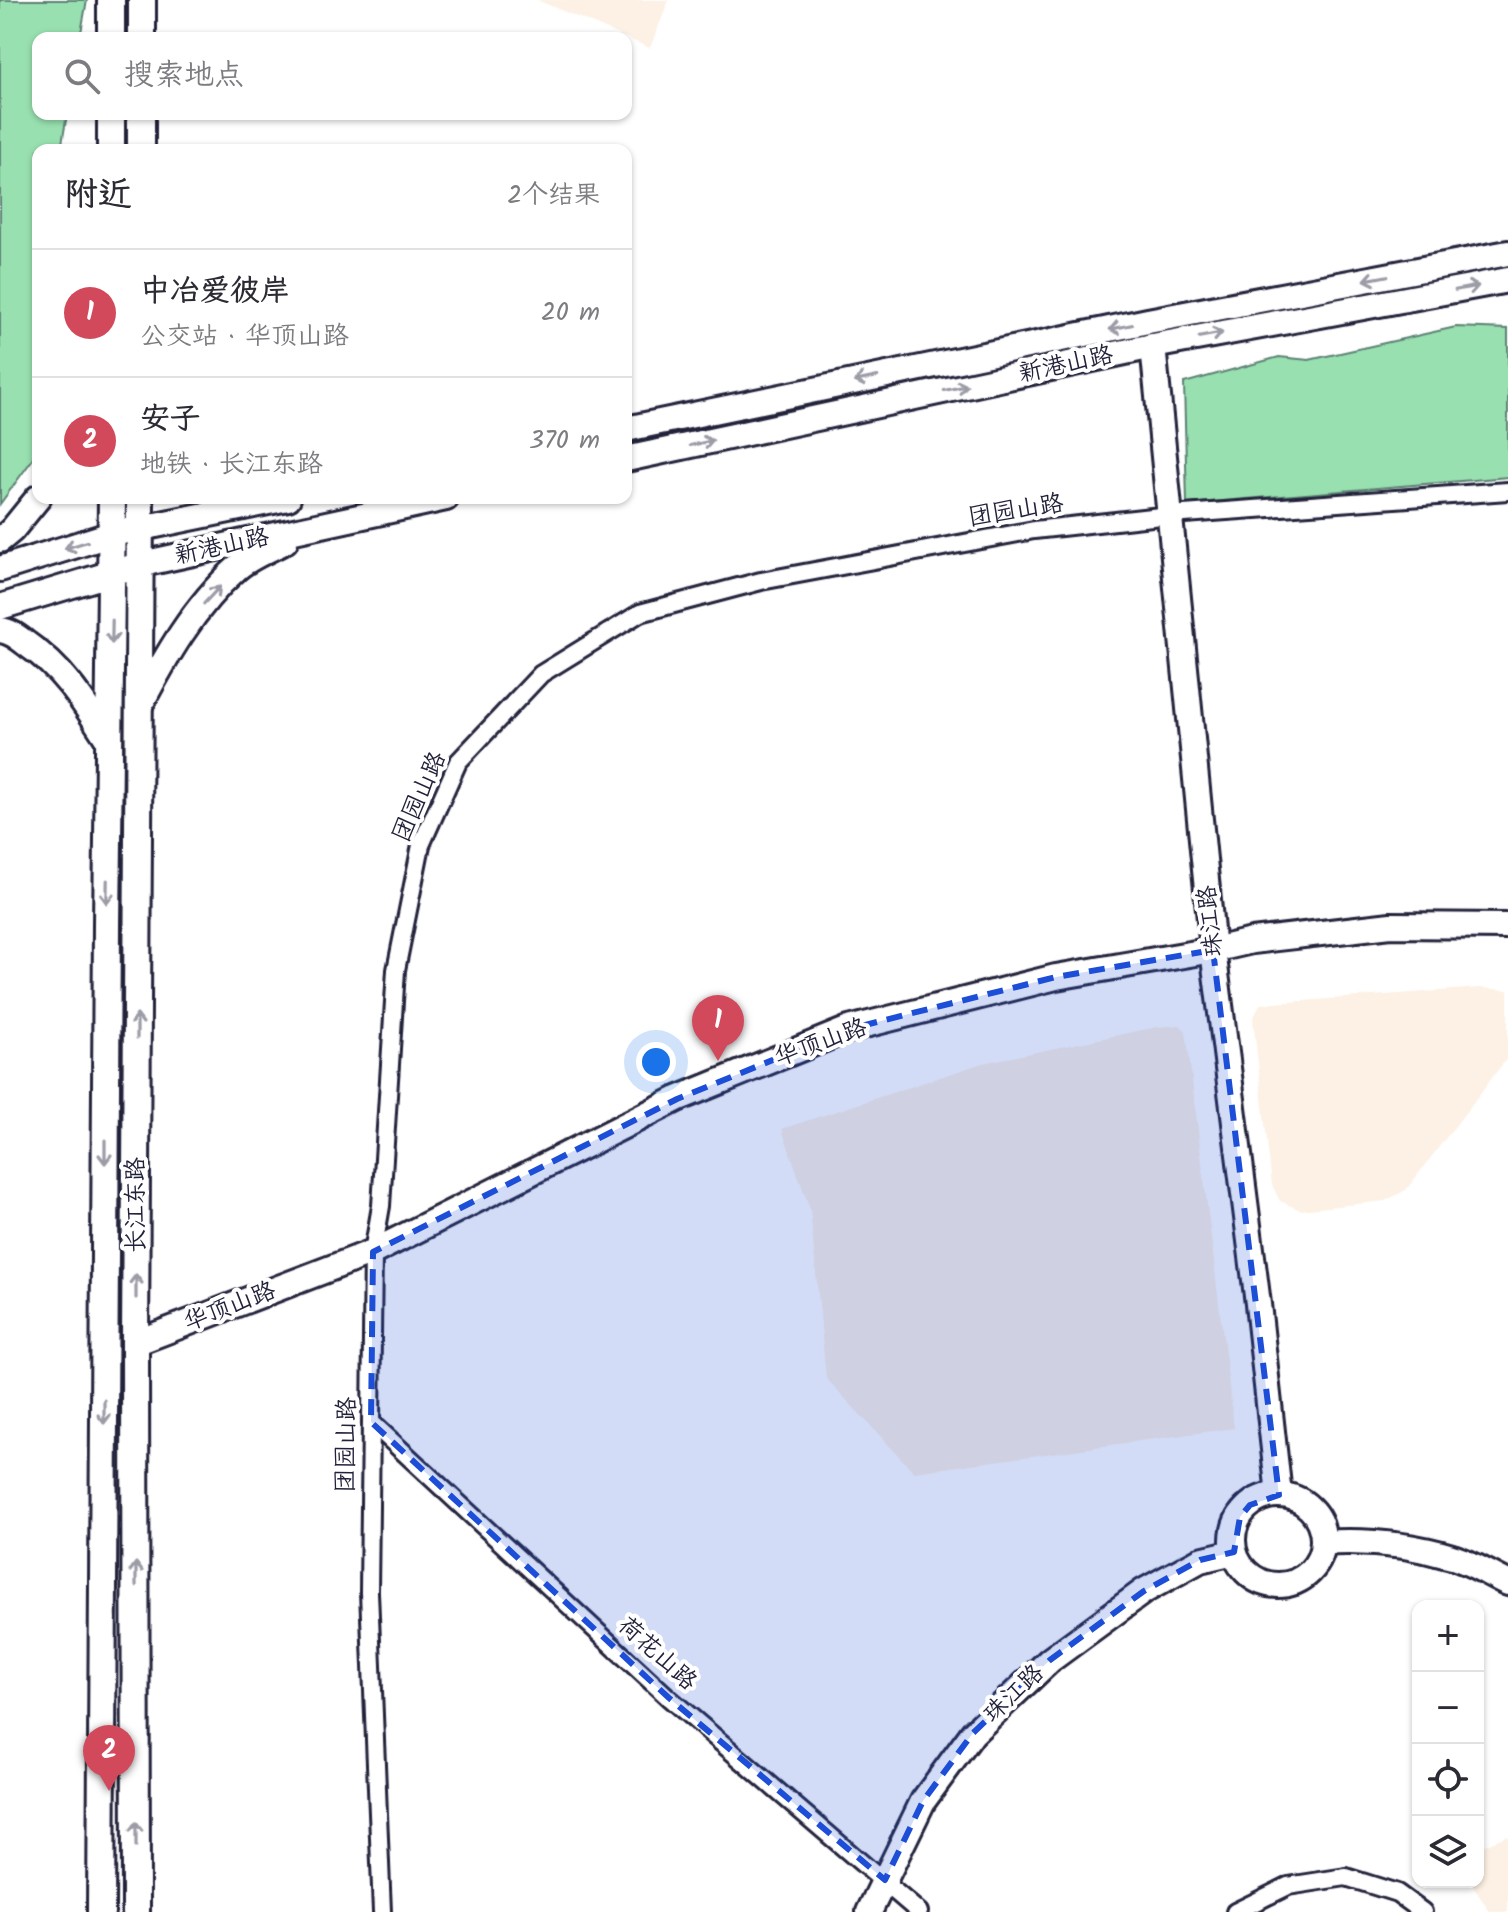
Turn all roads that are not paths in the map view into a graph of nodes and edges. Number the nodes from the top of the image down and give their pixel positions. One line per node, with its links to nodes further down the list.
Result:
1 (111, 0): 3 (main road)
2 (142, 0): 4 (main road)
3 (111, 32)
4 (142, 32)
5 (111, 120): 7 (main road)
6 (141, 120): 8 (main road)
7 (111, 144)
8 (141, 144)
9 (1508, 253): 12 (street, 新港山路, one-way to 12)
10 (1508, 280): 11 (street, 新港山路, one-way to 10)
11 (1153, 346): 13 (street, 新港山路, one-way to 11); 20 (street, 珠江路)
12 (632, 428)
13 (632, 458)
14 (1508, 491): 20 (street, 团园山路)
15 (33, 504): 24 (street)
16 (112, 504): 23 (main road, 长江东路)
17 (140, 504): 21 (main road, 长江东路)
18 (257, 504): 21 (street, 新港山路)
19 (418, 504): 22 (street, 新港山路)
20 (1170, 515): 33 (street, 珠江路); 34 (street, 团园山路)
21 (140, 527): 23 (street, 新港山路); 25 (main road, 长江东路)
22 (308, 528): 25 (street, 新港山路); 30 (street, one-way to 22)
23 (112, 534): 26 (street, 新港山路, one-way to 26); 27 (main road, 长江东路)
24 (0, 540)
25 (142, 564): 27 (street, 新港山路); 30 (main road, 长江东路)
26 (0, 569)
27 (113, 572): 28 (street, 新港山路); 31 (main road, 长江东路, one-way to 31)
28 (0, 607)
29 (0, 630): 31 (street)
30 (139, 707): 35 (main road, 长江东路, one-way to 30)
31 (110, 743): 42 (main road, 长江东路, one-way to 42)
32 (1508, 926): 33 (street, 华顶山路)
33 (1213, 950): 34 (street, 华顶山路); 37 (street, 珠江路)
34 (373, 1252): 35 (street, 华顶山路); 36 (street, 团园山路)
35 (135, 1343): 43 (main road, 长江东路, one-way to 35)
36 (371, 1422): 41 (street, 荷花山路); 44 (street, 团园山路)
37 (1279, 1495): 38 (street); 39 (street)
38 (1323, 1543): 39 (street); 40 (street)
39 (1234, 1552): 41 (street, 珠江路)
40 (1508, 1583)
41 (885, 1880): 45 (street, 珠江路); 46 (street, 荷花山路)
42 (101, 1912)
43 (136, 1912)
44 (382, 1912)
45 (869, 1912)
46 (919, 1912)
47 (1235, 1912): 48 (street)
48 (1423, 1912)

